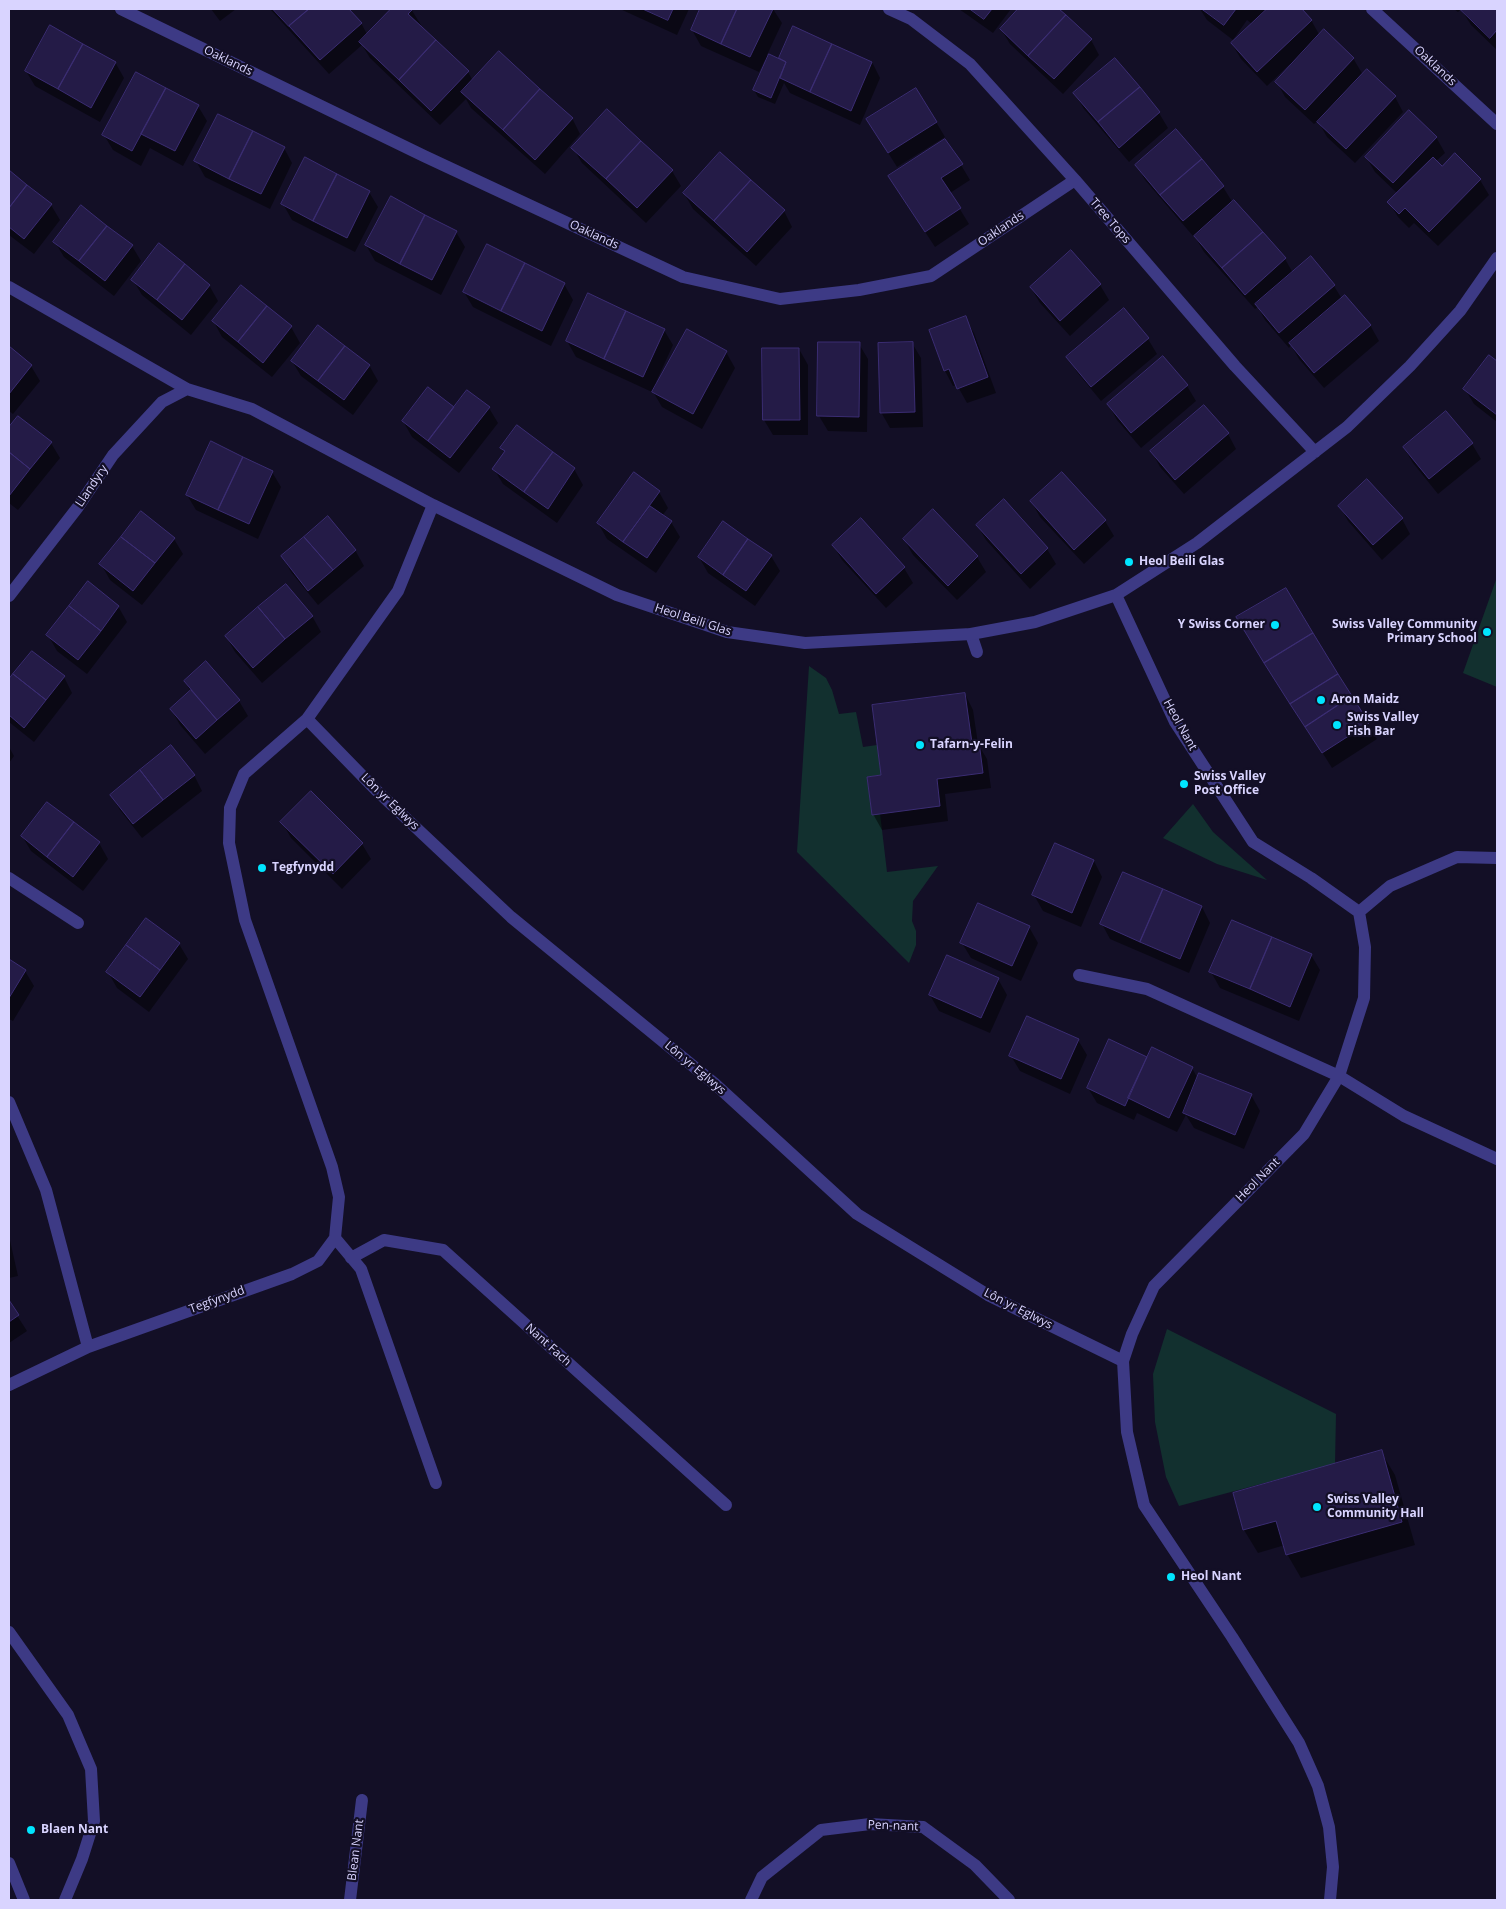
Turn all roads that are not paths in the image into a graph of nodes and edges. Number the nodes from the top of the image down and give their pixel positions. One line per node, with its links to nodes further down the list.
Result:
1 (121, 9): 5 (street, Oaklands)
2 (889, 9): 5 (street, Tree Tops)
3 (1372, 9): 4 (street, Oaklands)
4 (1497, 124)
5 (1075, 180): 9 (street, Tree Tops)
6 (1497, 258): 9 (street, Heol Beili Glas)
7 (9, 287): 8 (street)
8 (187, 389): 10 (street); 12 (street, Llandyry)
9 (1314, 452): 11 (street, Heol Beili Glas)
10 (433, 505): 13 (street, Heol Beili Glas); 15 (street)
11 (1116, 595): 13 (street, Heol Beili Glas); 18 (street, Heol Nant)
12 (9, 596)
13 (971, 634): 14 (street)
14 (977, 652)
15 (307, 719): 24 (street); 27 (street, Lôn yr Eglwys)
16 (1497, 858): 18 (street)
17 (9, 878): 19 (street)
18 (1359, 912): 21 (street, Heol Nant)
19 (78, 923)
20 (1079, 975): 21 (street)
21 (1339, 1076): 23 (street); 27 (street, Heol Nant)
22 (9, 1102): 26 (street)
23 (1497, 1160)
24 (336, 1238): 25 (street); 26 (street, Tegfynydd)
25 (351, 1258): 29 (street); 30 (street, Nant Fach)
26 (88, 1346): 28 (street, Tegfynydd)
27 (1123, 1360): 39 (street, Heol Nant)
28 (9, 1385)
29 (436, 1484)
30 (726, 1505)
31 (9, 1632): 35 (street)
32 (362, 1800): 36 (street, Blean Nant)
33 (9, 1863): 34 (street)
34 (24, 1900)
35 (65, 1900)
36 (350, 1900)
37 (751, 1900): 38 (street, Pen-nant)
38 (1008, 1900)
39 (1330, 1900)

